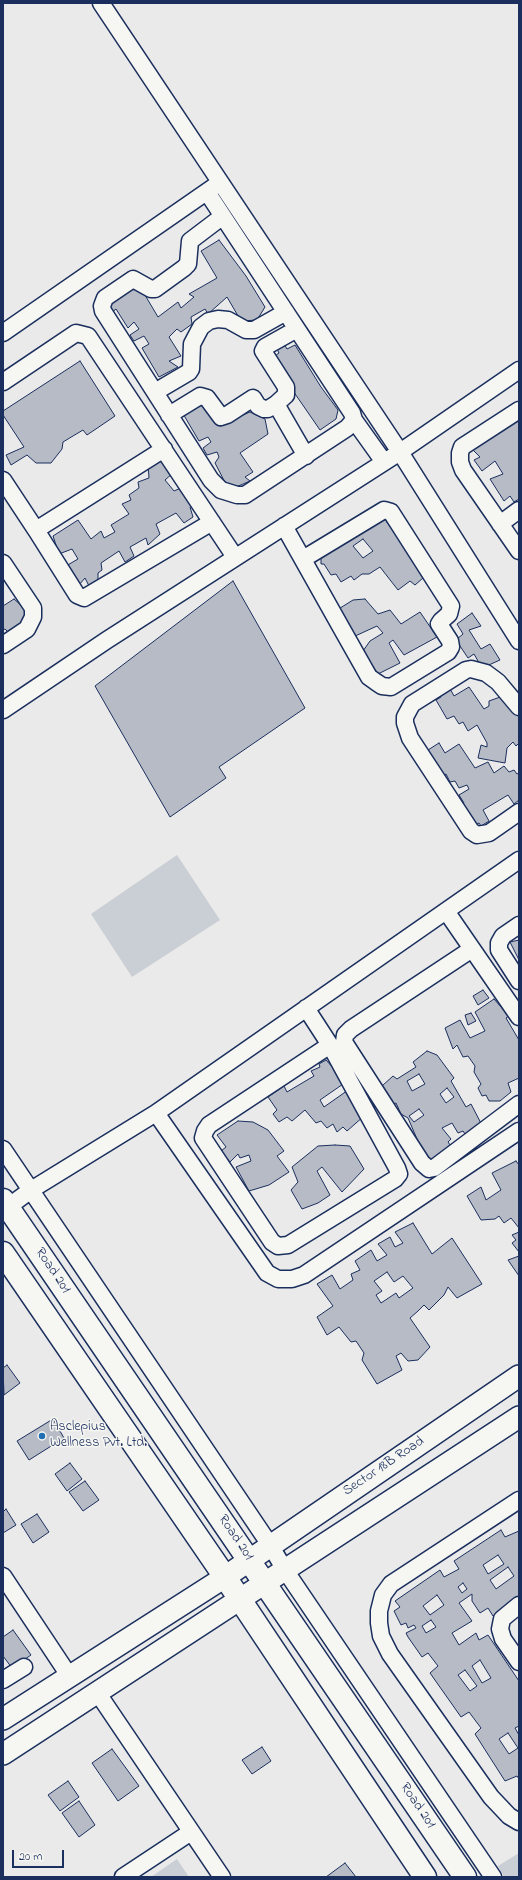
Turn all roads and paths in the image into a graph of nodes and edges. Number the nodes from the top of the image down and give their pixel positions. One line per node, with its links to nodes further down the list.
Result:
1 (101, 3): 2 (street)
2 (221, 182): 3 (street); 16 (street)
3 (207, 192): 4 (street); 7 (street)
4 (223, 216): 5 (street); 10 (street)
5 (286, 312): 6 (street); 10 (street)
6 (297, 329): 11 (street); 14 (street)
7 (3, 333)
8 (519, 370): 16 (street)
9 (3, 382): 15 (street)
10 (155, 392): 13 (street)
11 (276, 404): 13 (street); 17 (street)
12 (519, 410): 22 (street)
13 (169, 414): 17 (street)
14 (354, 420): 17 (street); 18 (street)
15 (164, 449): 21 (street); 24 (street)
16 (400, 452): 18 (street); 29 (street)
17 (306, 456)
18 (384, 462): 23 (street)
19 (3, 480): 24 (street)
20 (519, 510): 22 (street)
21 (212, 522): 24 (street); 26 (street)
22 (500, 524): 25 (street)
23 (284, 526): 26 (street); 27 (street)
24 (36, 530)
25 (519, 551)
26 (235, 557): 33 (street)
27 (303, 559): 27 (street)
28 (3, 563): 31 (street)
29 (513, 620): 30 (street)
30 (519, 641)
31 (3, 645)
32 (519, 707): 34 (street)
33 (3, 710)
34 (519, 812)
35 (519, 860): 36 (street)
36 (446, 911): 38 (street); 40 (street)
37 (519, 925): 39 (street)
38 (472, 949): 41 (street); 43 (street)
39 (519, 981)
40 (306, 1008): 42 (street); 44 (street)
41 (519, 1017)
42 (330, 1045): 42 (street)
43 (519, 1104)
44 (156, 1113): 45 (street); 47 (street)
45 (519, 1131)
46 (3, 1149): 47 (street)
47 (31, 1190): 48 (street); 53 (street)
48 (5, 1204): 54 (main road, Road 201)
49 (3, 1253): 57 (main road)
50 (519, 1376): 53 (street, Sector 18B Road)
51 (519, 1416): 55 (street)
52 (519, 1500): 68 (street)
53 (270, 1545): 54 (street, Sector 18B Road); 55 (street)
54 (249, 1559): 57 (street, Sector 18B Road); 58 (main road, Road 201)
55 (284, 1570): 58 (street); 74 (street)
56 (3, 1576): 63 (street)
57 (225, 1577): 59 (main road); 63 (street, Sector 18B Road)
58 (266, 1583): 59 (street); 73 (main road, Road 201)
59 (240, 1600): 65 (street); 72 (main road)
60 (519, 1606): 61 (street)
61 (519, 1662)
62 (24, 1667): 64 (street)
63 (70, 1677): 66 (street, Sector 18B Road)
64 (3, 1680)
65 (97, 1692): 67 (street); 69 (street)
66 (3, 1719)
67 (3, 1754)
68 (519, 1822)
69 (191, 1832): 70 (street); 71 (street)
70 (123, 1877)
71 (222, 1877)
72 (425, 1877)
73 (465, 1877)
74 (492, 1877)

